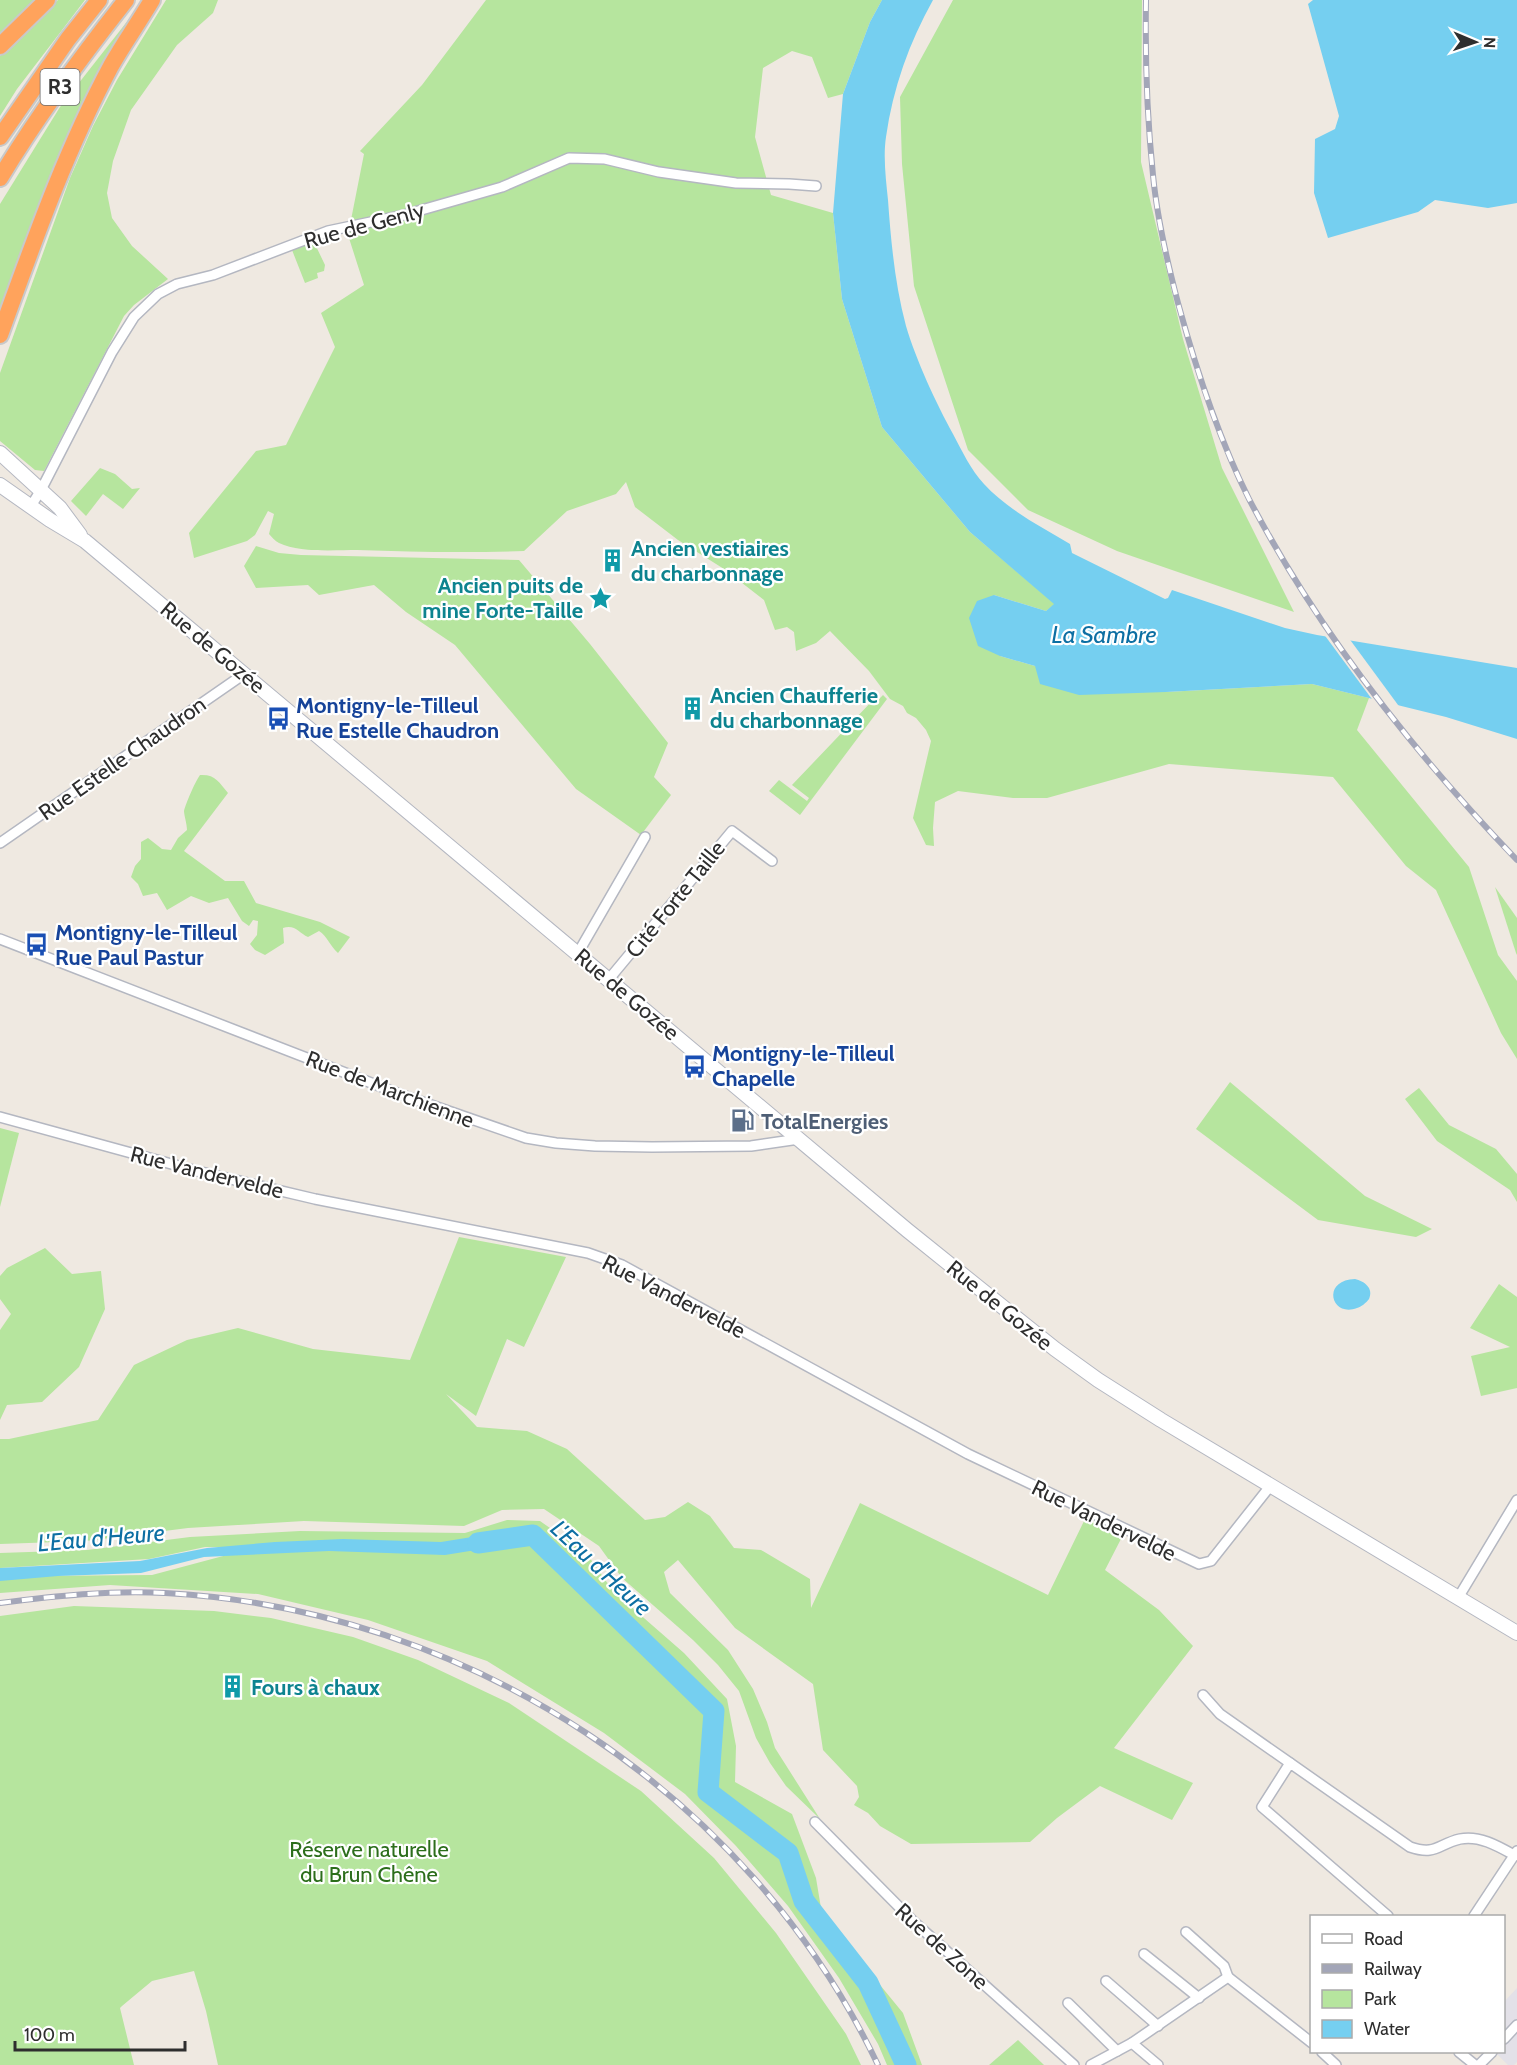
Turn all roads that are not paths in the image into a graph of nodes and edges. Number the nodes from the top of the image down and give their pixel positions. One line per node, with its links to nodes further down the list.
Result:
1 (47, 0): 5 (highway)
2 (99, 0): 6 (highway, R3)
3 (126, 0): 7 (highway, R3)
4 (152, 0): 9 (highway)
5 (0, 46)
6 (0, 137)
7 (0, 177)
8 (816, 186): 12 (street, Rue de Genly)
9 (0, 335)
10 (0, 453): 12 (main road, Rue de Gozée)
11 (0, 485): 13 (main road, Rue de Gozée)
12 (41, 490): 13 (street, Rue de Genly); 14 (main road, Rue de Gozée)
13 (31, 506): 14 (main road, Rue de Gozée)
14 (85, 541): 15 (main road, Rue de Gozée)
15 (244, 674): 17 (street, Rue Estelle Chaudron); 20 (main road, Rue de Gozée)
16 (645, 837): 20 (street, Cité Forte Taille)
17 (0, 843)
18 (772, 861): 21 (street, Cité Forte Taille)
19 (0, 939): 23 (street, Rue de Marchienne)
20 (578, 953): 21 (main road, Rue de Gozée)
21 (609, 980): 23 (main road, Rue de Gozée)
22 (0, 1117): 24 (street, Rue Vandervelde)
23 (799, 1139): 24 (main road, Rue de Gozée)
24 (1270, 1485): 26 (main road, Rue de Gozée)
25 (1517, 1500): 26 (street)
26 (1458, 1598): 27 (main road, Rue de Gozée)
27 (1517, 1633)
28 (1203, 1695): 29 (street)
29 (1290, 1763): 31 (street); 34 (street)
30 (815, 1822): 51 (street, Rue de Zone)
31 (1515, 1853): 32 (street)
32 (1506, 1867): 33 (street); 35 (street)
33 (1517, 1873)
34 (1386, 1915)
35 (1475, 1915)
36 (1186, 1932): 38 (street)
37 (1144, 1954): 40 (street)
38 (1228, 1977): 40 (street); 45 (street)
39 (1106, 1981): 43 (street)
40 (1199, 1998): 43 (street)
41 (1068, 2003): 47 (street)
42 (1517, 2025): 44 (street)
43 (1158, 2026): 46 (street)
44 (1505, 2037)
45 (1310, 2042)
46 (1132, 2043): 47 (street); 53 (street)
47 (1117, 2051): 52 (street)
48 (1323, 2053): 54 (street)
49 (1460, 2053): 55 (street)
50 (1491, 2053): 55 (street)
51 (1074, 2065)
52 (1091, 2065)
53 (1158, 2065)
54 (1336, 2065)
55 (1477, 2065)

